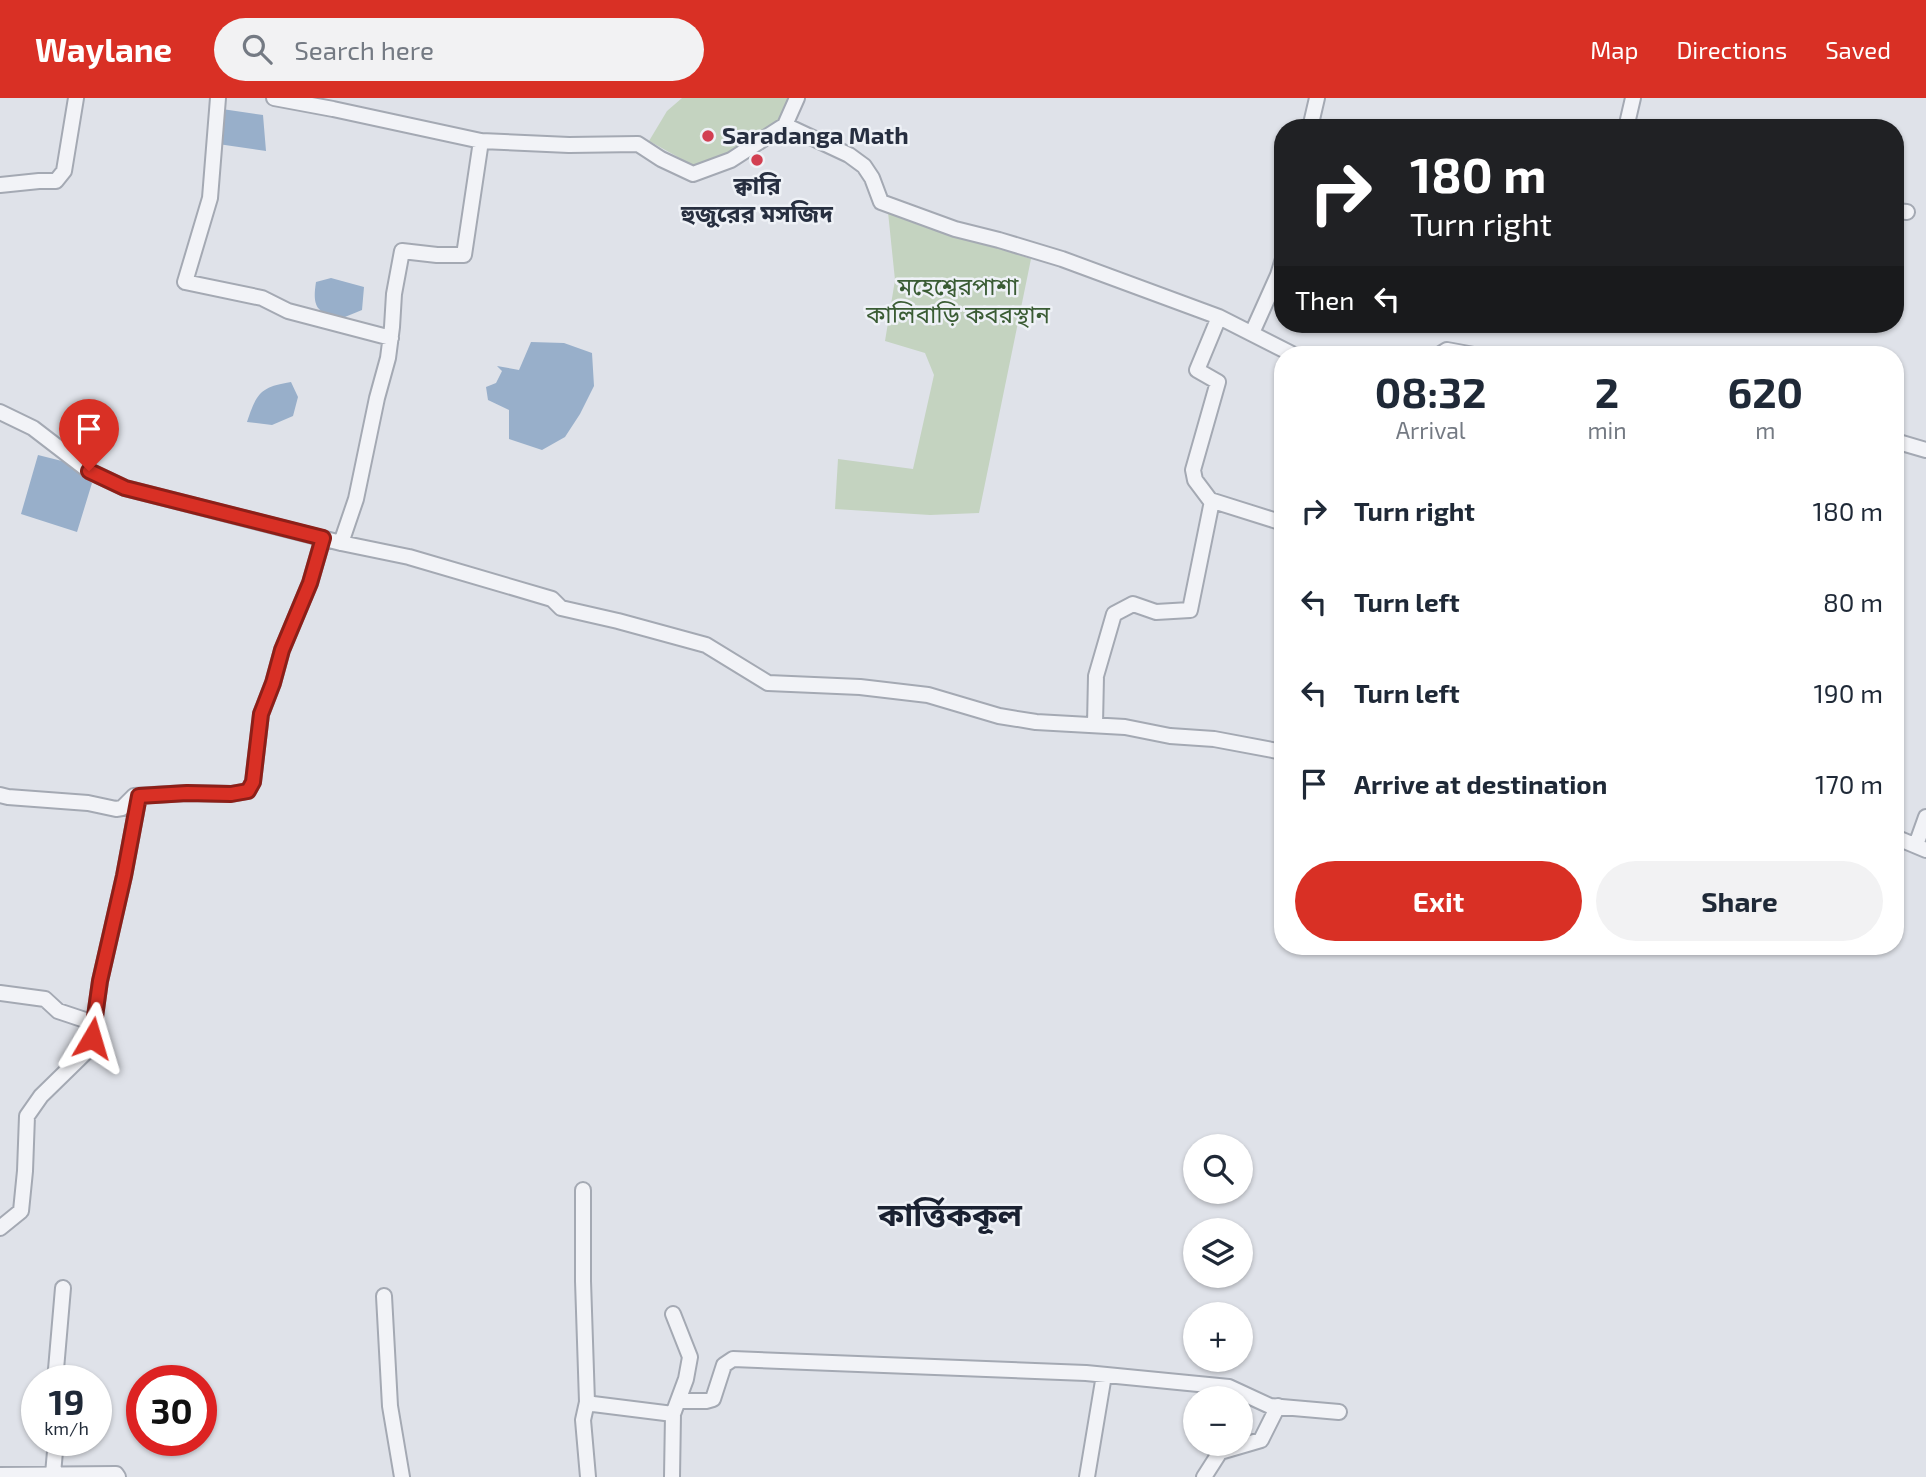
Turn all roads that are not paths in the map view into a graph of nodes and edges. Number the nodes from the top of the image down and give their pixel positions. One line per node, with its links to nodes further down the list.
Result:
1 (76, 98): 12 (street)
2 (218, 98): 16 (street)
3 (274, 98): 7 (street)
4 (797, 98): 10 (street)
5 (1317, 98): 8 (street)
6 (1633, 98): 9 (street)
7 (333, 103): 11 (street)
8 (1312, 119)
9 (1628, 119)
10 (785, 125): 11 (street); 14 (street)
11 (481, 141): 16 (street)
12 (0, 185)
13 (1274, 284): 15 (street)
14 (1219, 317): 15 (street); 22 (street)
15 (1252, 333): 17 (street)
16 (391, 338): 24 (street)
17 (1277, 346)
18 (0, 412): 23 (street)
19 (1904, 444): 20 (street)
20 (1926, 450)
21 (1211, 506): 25 (street)
22 (1274, 520)
23 (323, 538): 24 (street); 28 (street)
24 (341, 543): 25 (street)
25 (1095, 724): 26 (street)
26 (1274, 750)
27 (0, 795): 28 (street)
28 (139, 796): 33 (street)
29 (1926, 817): 31 (street)
30 (1904, 840): 31 (street)
31 (1921, 847)
32 (0, 993): 33 (street)
33 (94, 1023): 35 (street)
34 (583, 1190): 41 (street)
35 (0, 1228)
36 (63, 1288): 39 (street)
37 (384, 1296): 49 (street)
38 (673, 1314): 43 (street)
39 (56, 1365)
40 (1104, 1375): 42 (street); 43 (street); 52 (street)
41 (587, 1402): 43 (street); 50 (street)
42 (1278, 1406): 44 (street); 53 (street)
43 (675, 1408): 51 (street)
44 (1339, 1412)
45 (55, 1456): 46 (street)
46 (53, 1474): 47 (street); 48 (street)
47 (0, 1475)
48 (118, 1477)
49 (402, 1477)
50 (589, 1477)
51 (672, 1477)
52 (1087, 1477)
53 (1204, 1477)

